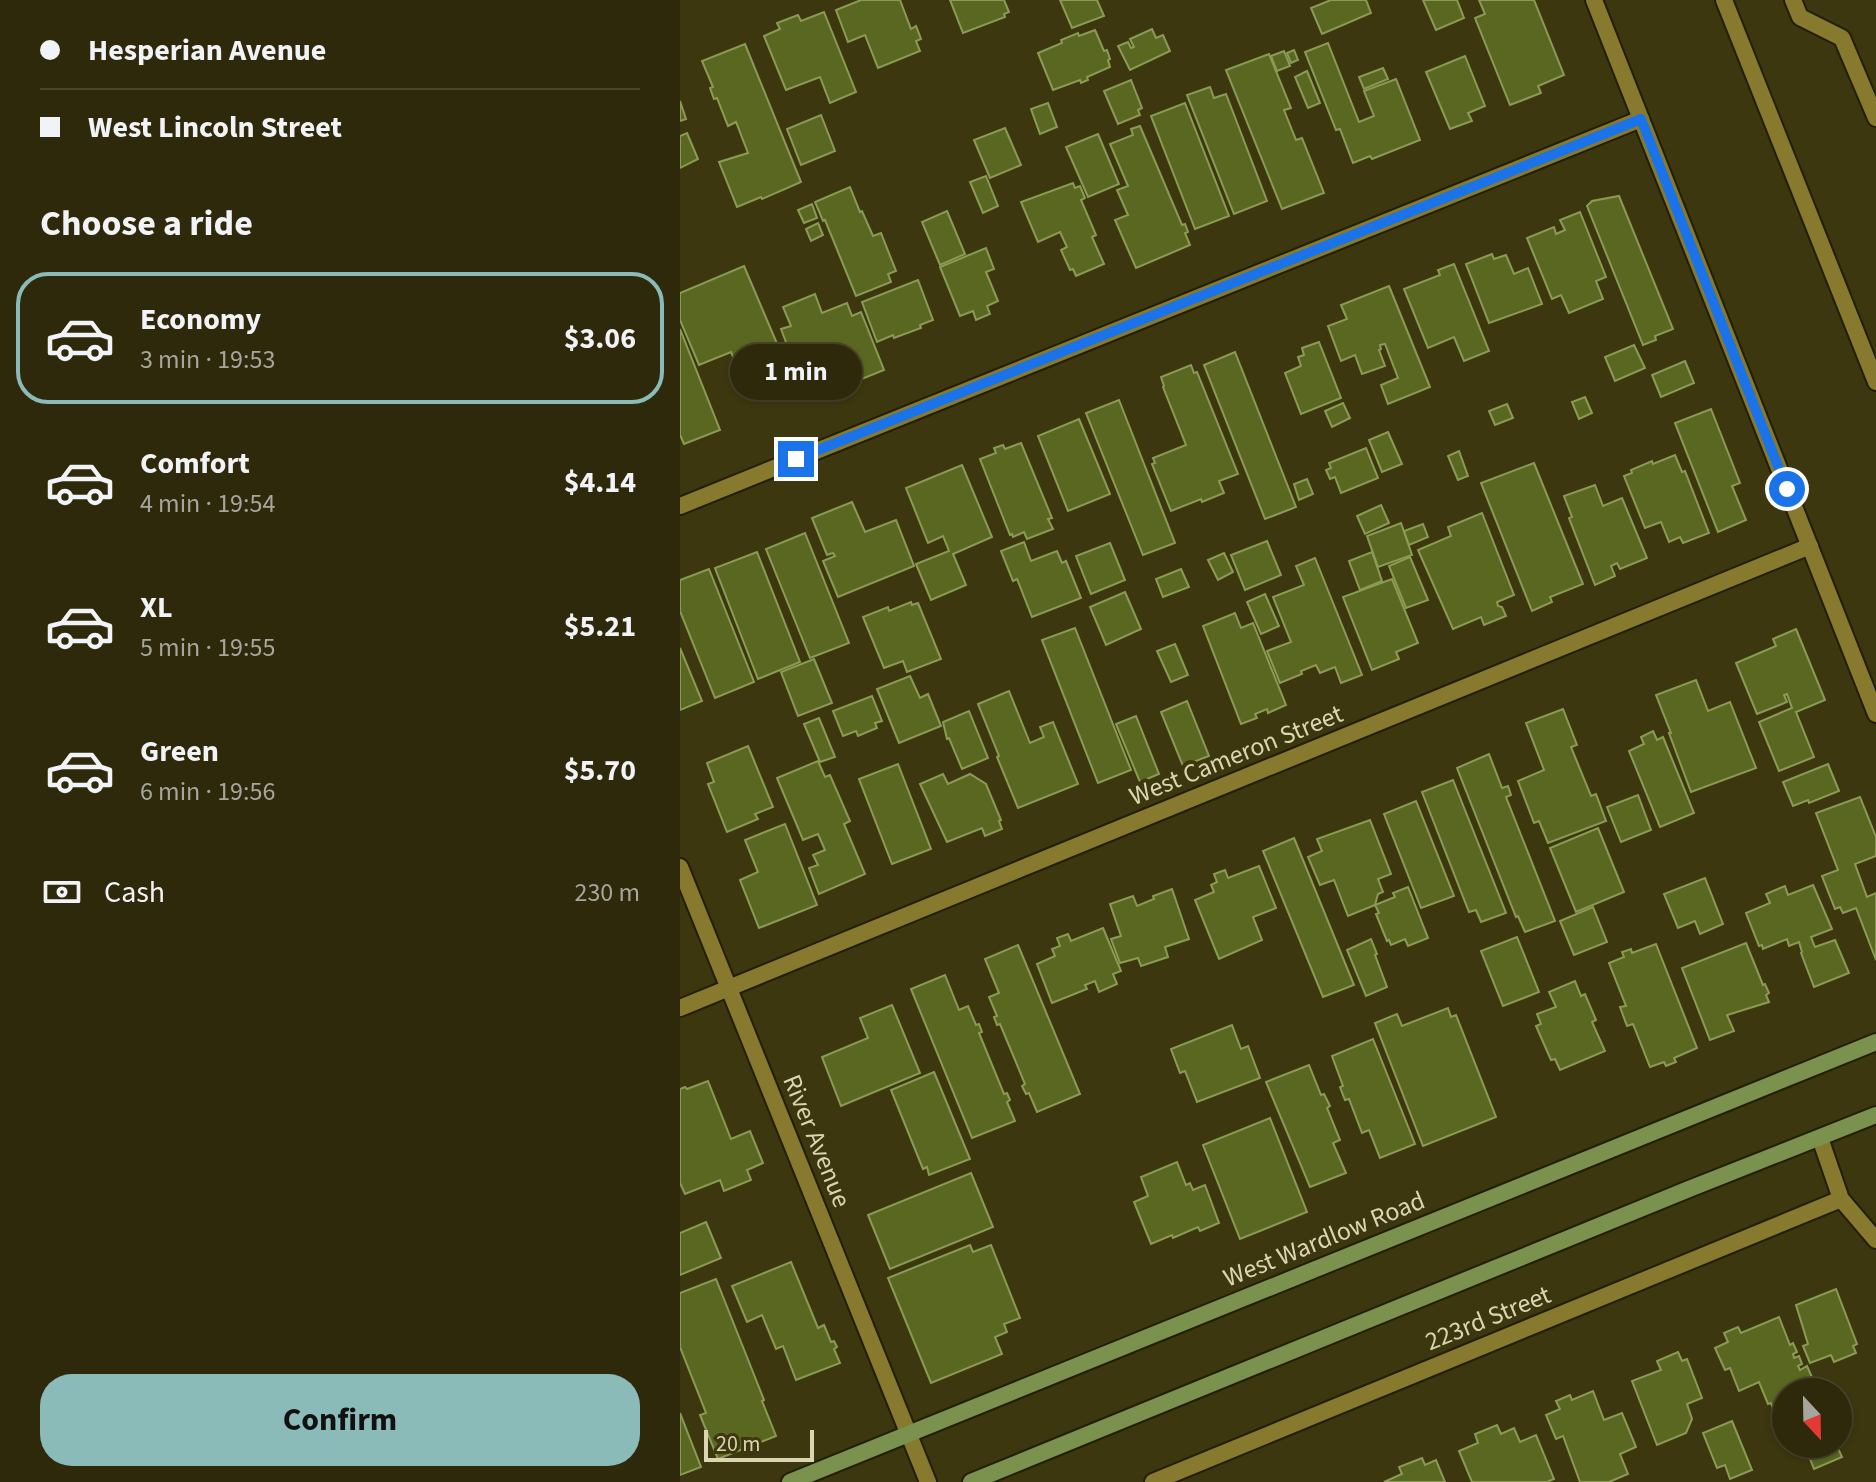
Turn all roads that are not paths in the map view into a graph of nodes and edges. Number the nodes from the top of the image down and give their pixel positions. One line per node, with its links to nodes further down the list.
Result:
1 (1594, 0): 5 (street)
2 (1724, 0): 6 (street)
3 (1793, 0): 4 (street)
4 (1876, 118)
5 (1641, 119): 7 (street); 8 (street)
6 (1876, 382)
7 (680, 506)
8 (1810, 546): 9 (street); 11 (street, West Cameron Street)
9 (1876, 714)
10 (680, 867): 11 (street, River Avenue)
11 (729, 988): 12 (street, West Cameron Street); 18 (street, River Avenue)
12 (680, 1008)
13 (1876, 1042): 18 (main road, West Wardlow Road)
14 (1876, 1115): 15 (main road)
15 (1820, 1138): 16 (street); 21 (main road)
16 (1841, 1199): 17 (street); 22 (street, 223rd Street)
17 (1876, 1240)
18 (910, 1433): 19 (main road, West Wardlow Road); 20 (street, River Avenue)
19 (790, 1482)
20 (928, 1482)
21 (971, 1482)
22 (1153, 1482)

